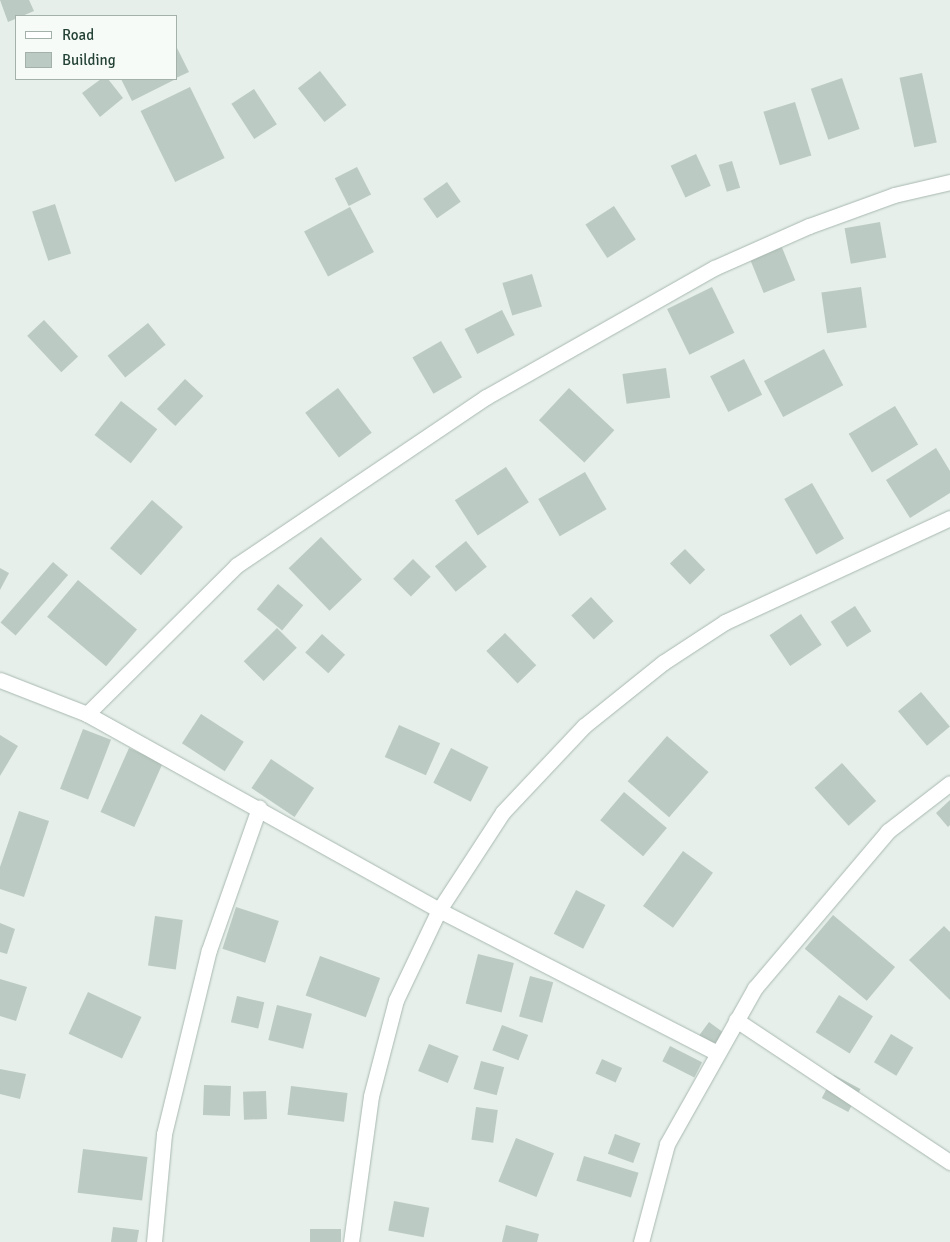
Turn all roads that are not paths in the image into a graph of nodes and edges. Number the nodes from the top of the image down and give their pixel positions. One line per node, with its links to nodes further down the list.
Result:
1 (950, 182): 4 (street)
2 (950, 518): 7 (street)
3 (0, 680): 4 (street)
4 (87, 714): 6 (street)
5 (950, 783): 8 (street)
6 (260, 808): 7 (street); 11 (street)
7 (439, 910): 9 (street); 12 (street)
8 (736, 1020): 9 (street); 10 (street)
9 (717, 1052): 13 (street)
10 (950, 1162)
11 (154, 1242)
12 (351, 1242)
13 (641, 1242)

